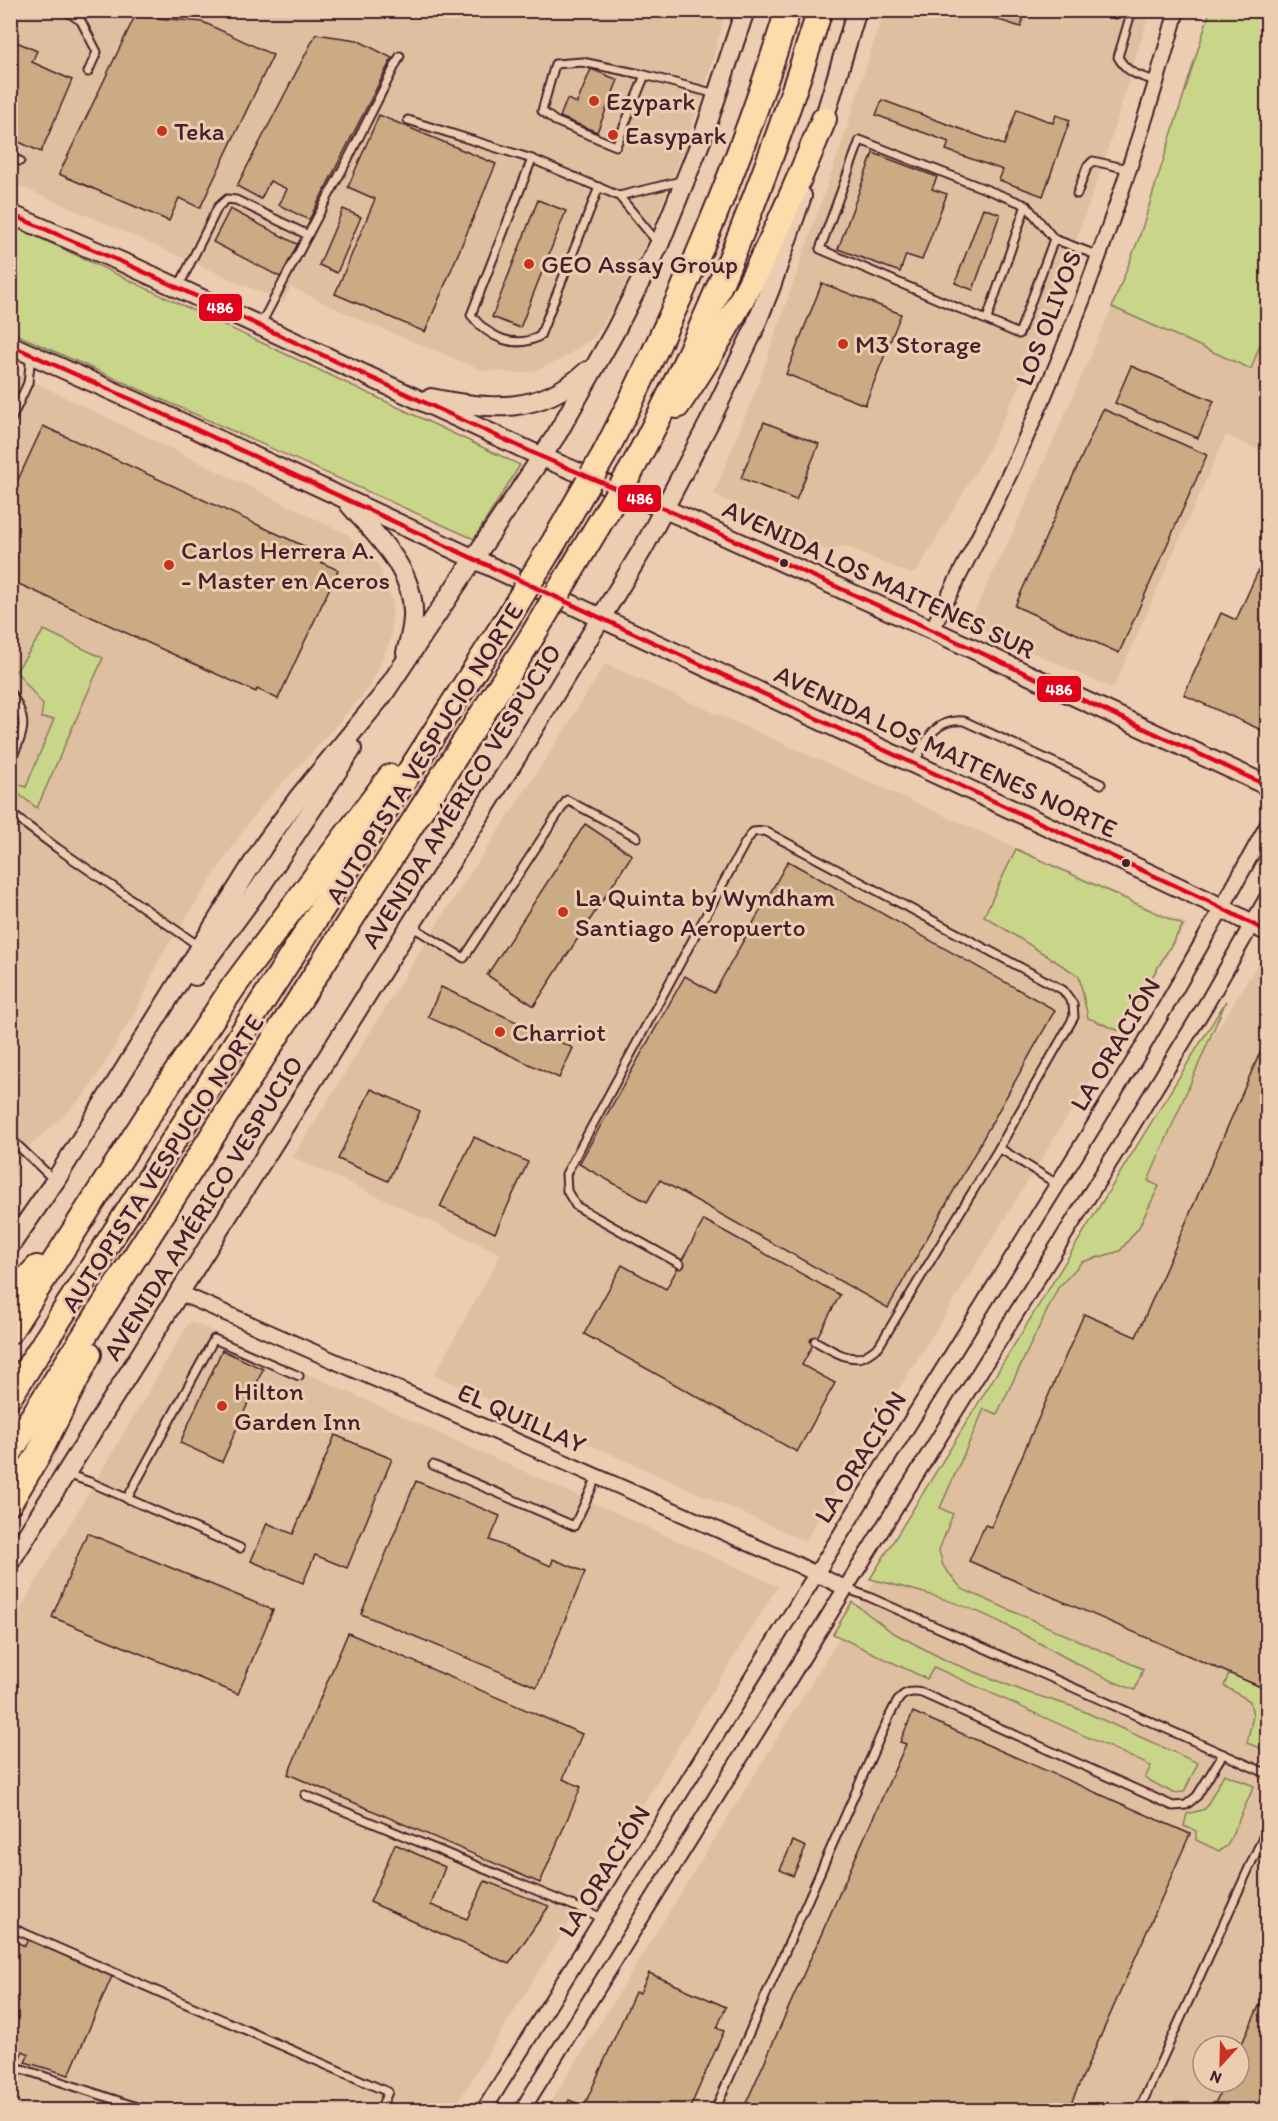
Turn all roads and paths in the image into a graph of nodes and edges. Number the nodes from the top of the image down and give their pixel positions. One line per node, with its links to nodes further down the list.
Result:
1 (65, 10): 9 (lane)
2 (744, 10): 12 (street)
3 (788, 10): 47 (highway, AUTOPISTA VESPUCIO NORTE, bridge)
4 (820, 10): 38 (highway, AUTOPISTA VESPUCIO NORTE)
5 (857, 10): 13 (street, AVENIDA AMÉRICO VESPUCIO)
6 (1132, 10): 11 (lane)
7 (1177, 10): 11 (street, LOS OLIVOS)
8 (399, 56): 25 (lane)
9 (88, 72)
10 (645, 75): 10 (lane); 12 (lane)
11 (1156, 81): 18 (street, LOS OLIVOS)
12 (717, 94): 19 (street)
13 (824, 119): 38 (highway); 40 (street, AVENIDA AMÉRICO VESPUCIO)
14 (408, 120): 16 (lane)
15 (10, 158): 17 (lane)
16 (532, 159): 20 (lane); 20 (lane)
17 (20, 161)
18 (1128, 169): 21 (lane); 28 (street, LOS OLIVOS)
19 (687, 179): 22 (lane); 27 (street)
20 (599, 187): 22 (lane)
21 (1077, 194)
22 (619, 196): 27 (lane)
23 (1026, 205): 26 (lane); 30 (lane); 30 (lane)
24 (10, 214): 29 (street)
25 (308, 235): 29 (lane); 31 (lane)
26 (1054, 239): 28 (lane); 30 (lane)
27 (659, 245): 34 (street)
28 (1099, 256): 43 (street, LOS OLIVOS)
29 (178, 288): 31 (street)
30 (987, 319)
31 (260, 327): 35 (street)
32 (10, 345): 33 (street, AVENIDA LOS MAITENES NORTE)
33 (31, 353): 36 (lane); 39 (street, AVENIDA LOS MAITENES NORTE)
34 (598, 362): 35 (street); 37 (street)
35 (402, 392): 37 (street, AVENIDA LOS MAITENES SUR)
36 (10, 422)
37 (542, 457): 40 (street, AVENIDA LOS MAITENES SUR); 41 (street)
38 (637, 459): 66 (highway, AUTOPISTA VESPUCIO NORTE, bridge)
39 (346, 500): 41 (street, AVENIDA LOS MAITENES NORTE); 44 (street)
40 (665, 509): 42 (street, AVENIDA AMÉRICO VESPUCIO); 43 (street, AVENIDA LOS MAITENES SUR)
41 (475, 560): 42 (street, AVENIDA LOS MAITENES NORTE); 44 (street)
42 (601, 619): 49 (street, AVENIDA LOS MAITENES NORTE); 57 (street, AVENIDA AMÉRICO VESPUCIO)
43 (932, 630): 51 (street, AVENIDA LOS MAITENES SUR)
44 (402, 667): 46 (street)
45 (10, 692): 48 (lane)
46 (383, 695): 59 (street); 60 (street)
47 (449, 710): 65 (highway); 74 (highway, AUTOPISTA VESPUCIO NORTE)
48 (10, 762)
49 (914, 764): 50 (lane); 56 (street, AVENIDA LOS MAITENES NORTE)
50 (1101, 784)
51 (1268, 786)
52 (10, 813): 59 (lane)
53 (1268, 824): 56 (street, LA ORACIÓN)
54 (637, 837): 57 (lane)
55 (1268, 896): 58 (street)
56 (1222, 908): 58 (street, AVENIDA LOS MAITENES NORTE); 64 (street, LA ORACIÓN)
57 (410, 926): 69 (street, AVENIDA AMÉRICO VESPUCIO)
58 (1259, 928): 84 (street)
59 (201, 948): 60 (street)
60 (162, 1011): 63 (street)
61 (10, 1138): 63 (lane)
62 (999, 1148): 64 (lane); 68 (lane); 72 (lane)
63 (55, 1181): 67 (street)
64 (1057, 1184): 83 (street, LA ORACIÓN)
65 (81, 1220): 70 (highway); 71 (highway)
66 (146, 1242): 75 (highway, AUTOPISTA VESPUCIO NORTE); 80 (highway)
67 (10, 1246)
68 (680, 1264)
69 (180, 1293): 77 (street, AVENIDA AMÉRICO VESPUCIO); 78 (street, EL QUILLAY)
70 (10, 1297)
71 (10, 1331)
72 (815, 1341)
73 (299, 1376): 79 (lane)
74 (10, 1396)
75 (10, 1452)
76 (433, 1465): 78 (lane)
77 (66, 1474): 79 (lane); 82 (street, AVENIDA AMÉRICO VESPUCIO)
78 (597, 1477): 83 (street, EL QUILLAY)
79 (127, 1498): 81 (lane)
80 (10, 1502)
81 (240, 1548)
82 (10, 1562)
83 (815, 1573): 84 (street, EL QUILLAY); 89 (street, LA ORACIÓN)
84 (845, 1588): 85 (lane); 95 (street)
85 (1223, 1754): 86 (lane); 96 (lane)
86 (1268, 1774)
87 (305, 1795): 89 (lane)
88 (1268, 1826): 97 (lane)
89 (603, 1918): 94 (street, LA ORACIÓN)
90 (10, 1927): 93 (lane)
91 (10, 2065): 92 (lane)
92 (146, 2110)
93 (380, 2110)
94 (484, 2110)
95 (522, 2110)
96 (715, 2110)
97 (1139, 2110)

